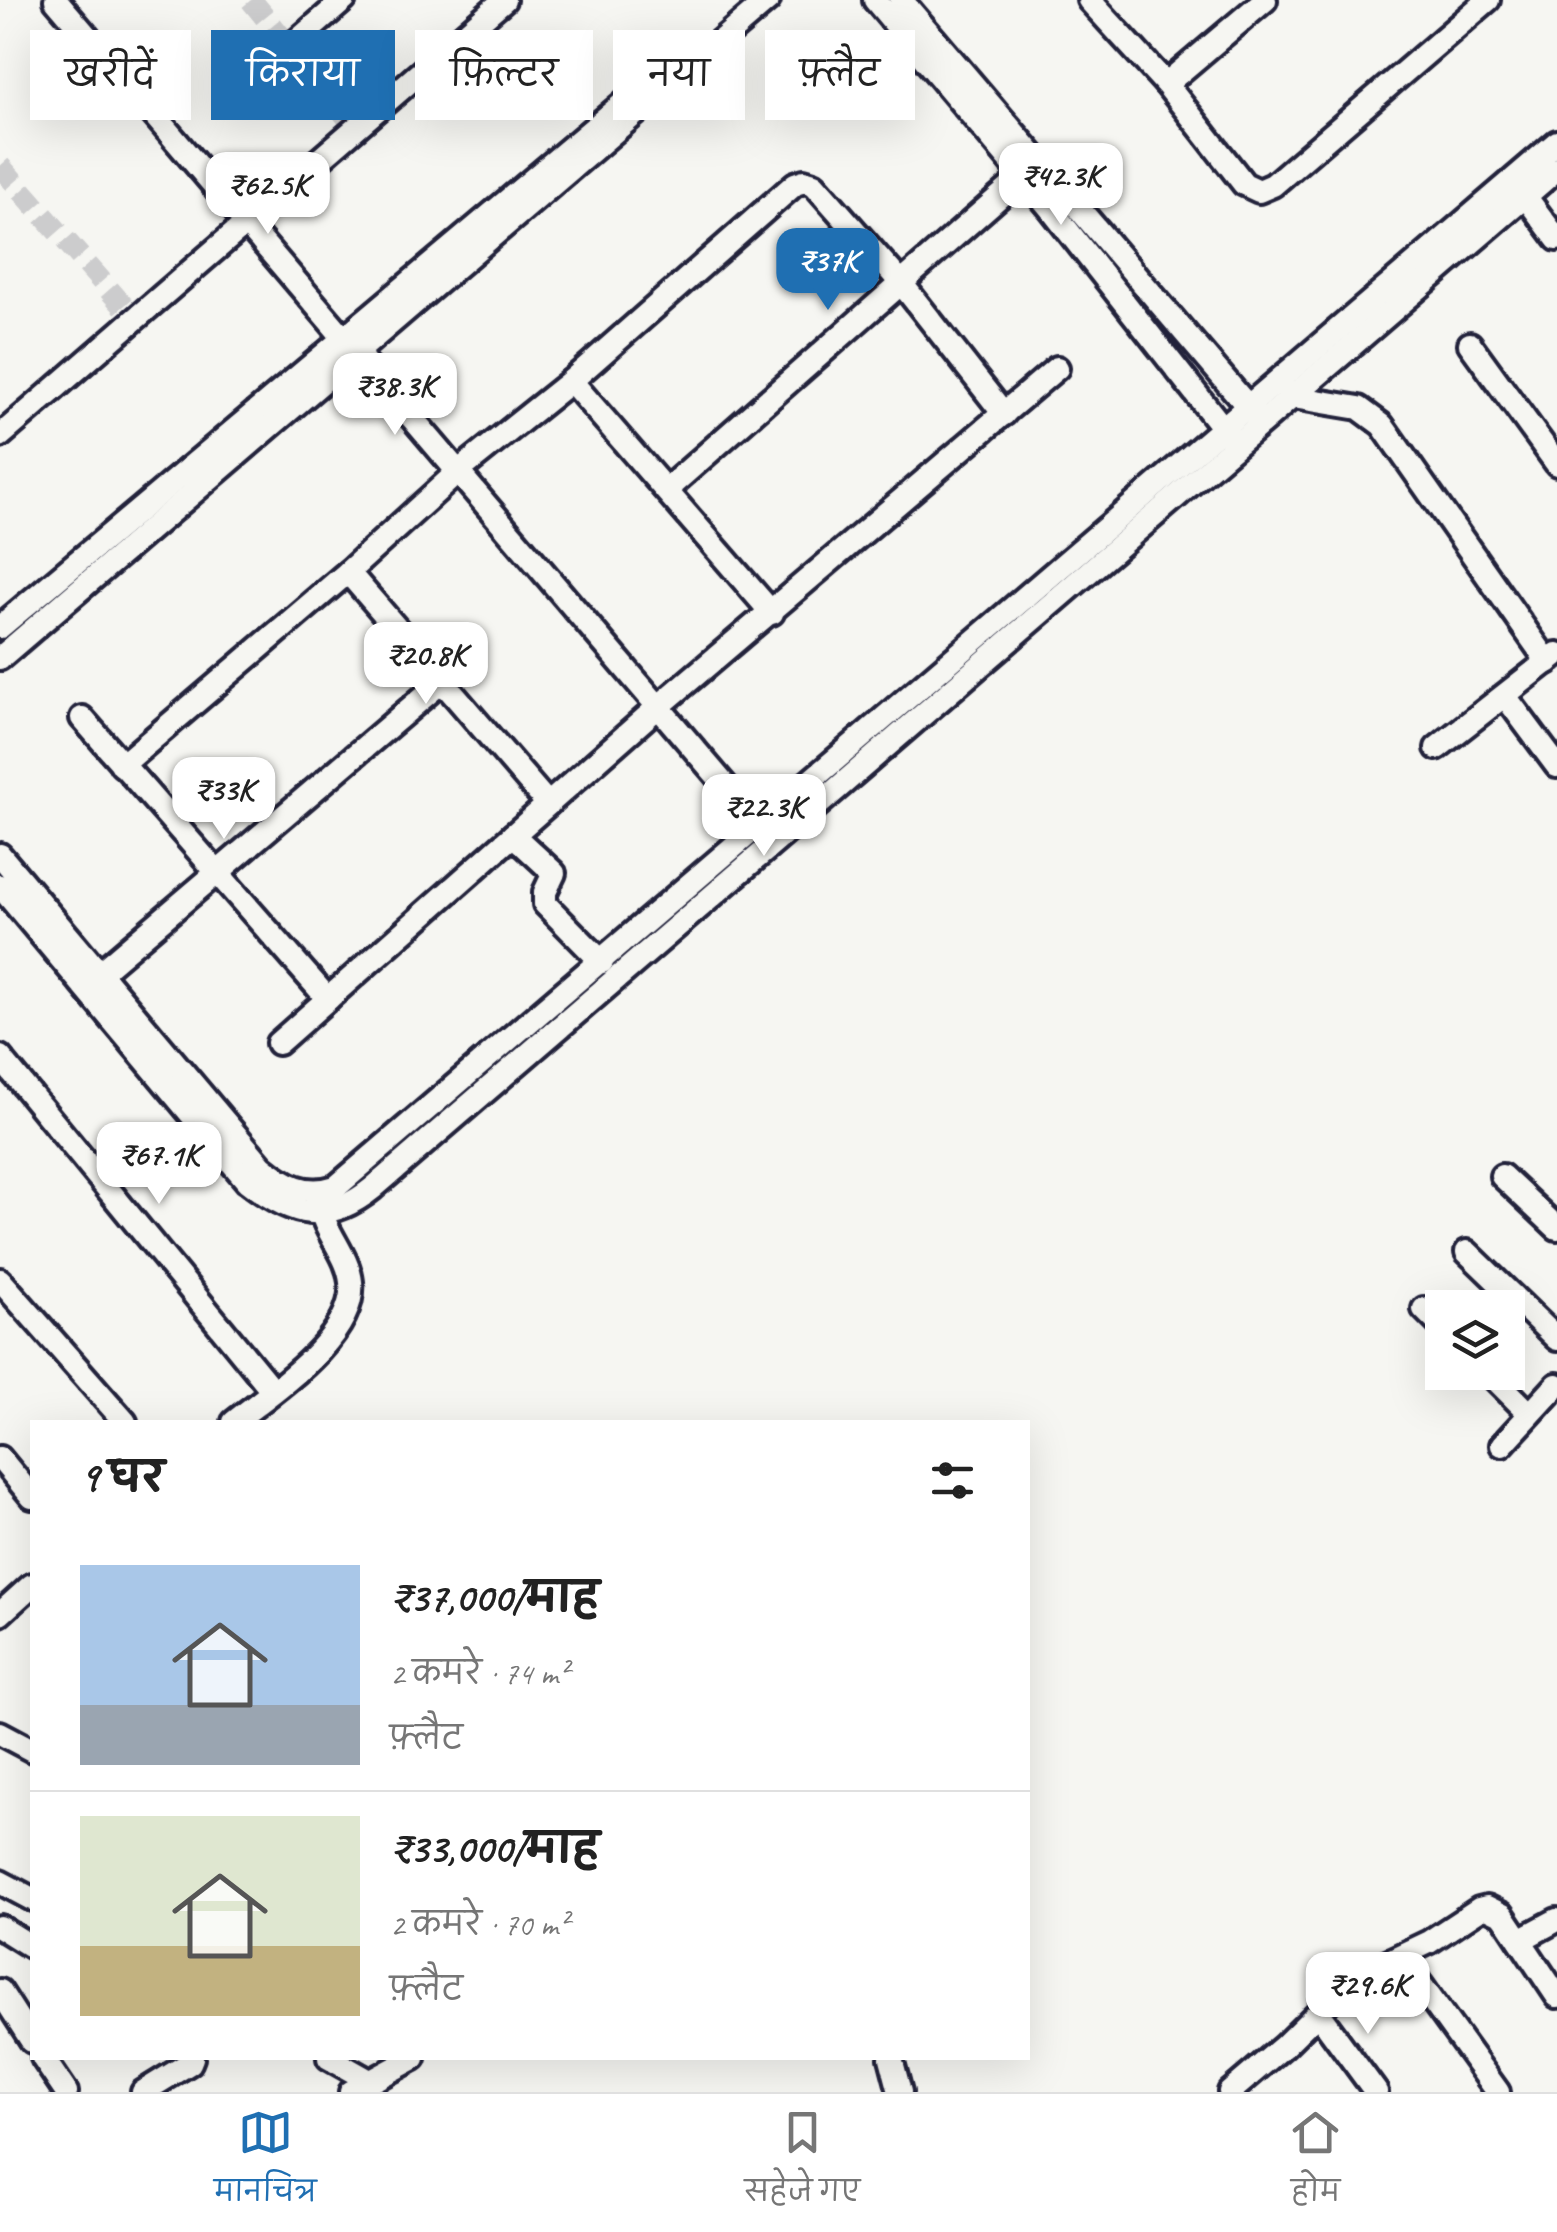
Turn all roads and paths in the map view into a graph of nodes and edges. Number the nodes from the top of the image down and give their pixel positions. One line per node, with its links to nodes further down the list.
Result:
1 (56, 0): 17 (street)
2 (344, 0): 11 (street)
3 (504, 0): 17 (street)
4 (744, 0): 21 (street)
5 (768, 0): 21 (street)
6 (874, 0): 15 (street)
7 (902, 0): 26 (street)
8 (1090, 0): 12 (street)
9 (1265, 0): 12 (street)
10 (1488, 0): 12 (street)
11 (310, 30)
12 (1166, 84)
13 (1557, 142): 24 (street)
14 (1557, 169): 16 (street)
15 (1023, 176): 19 (street); 28 (street)
16 (1526, 196): 18 (street); 24 (street)
17 (246, 222): 21 (street); 27 (street)
18 (1557, 239)
19 (902, 284): 23 (street); 25 (street); 31 (street)
20 (1470, 344): 29 (street)
21 (350, 346): 30 (street); 34 (street); 35 (street)
22 (1058, 368): 25 (street)
23 (572, 381): 30 (street); 31 (street)
24 (1286, 390): 26 (street); 36 (street)
25 (1004, 414): 33 (street)
26 (1255, 415): 28 (street)
27 (0, 436)
28 (1229, 436): 46 (street)
29 (1557, 464)
30 (460, 470): 32 (street); 39 (street)
31 (667, 489): 33 (street)
32 (348, 572): 37 (street); 42 (street)
33 (772, 613): 39 (street)
34 (0, 627)
35 (0, 658)
36 (1552, 658): 38 (street)
37 (440, 683): 44 (street); 48 (street)
38 (1505, 696): 41 (street); 43 (street)
39 (658, 707): 44 (street); 46 (street)
40 (82, 718): 42 (street)
41 (1437, 748)
42 (122, 765): 48 (street)
43 (1557, 766)
44 (548, 804): 45 (street)
45 (513, 834): 50 (street); 52 (street)
46 (767, 835): 50 (street); 56 (street)
47 (0, 855): 51 (street)
48 (216, 872): 51 (street); 52 (street)
49 (0, 886): 51 (street)
50 (602, 962): 56 (street)
51 (93, 979): 56 (street)
52 (328, 999): 53 (street)
53 (278, 1043)
54 (0, 1057): 62 (street)
55 (1502, 1176): 57 (street)
56 (320, 1203): 62 (street)
57 (1557, 1228)
58 (1467, 1252): 60 (street)
59 (0, 1280): 65 (street)
60 (1557, 1338)
61 (1557, 1385): 64 (street)
62 (274, 1390): 66 (street)
63 (1506, 1390): 64 (street)
64 (1530, 1414): 67 (street)
65 (124, 1420)
66 (236, 1420)
67 (1502, 1445)
68 (0, 1458): 69 (street)
69 (17, 1489)
70 (30, 1587): 71 (street)
71 (0, 1614)
72 (0, 1732): 73 (street)
73 (30, 1749)
74 (0, 1882): 75 (street)
75 (30, 1897)
76 (1557, 1920): 78 (street)
77 (1, 1929): 79 (street)
78 (1520, 1940): 80 (street); 82 (street)
79 (30, 1946)
80 (1401, 1957): 83 (street); 96 (street)
81 (0, 1991): 84 (street)
82 (1557, 1996)
83 (1318, 2013): 91 (street); 95 (street)
84 (30, 2038)
85 (44, 2060): 92 (street)
86 (191, 2060): 93 (street)
87 (331, 2060): 90 (street)
88 (410, 2060): 90 (street)
89 (892, 2060): 94 (street)
90 (360, 2086)
91 (1242, 2088)
92 (66, 2092)
93 (143, 2092)
94 (900, 2092)
95 (1376, 2092)
96 (1498, 2092)

